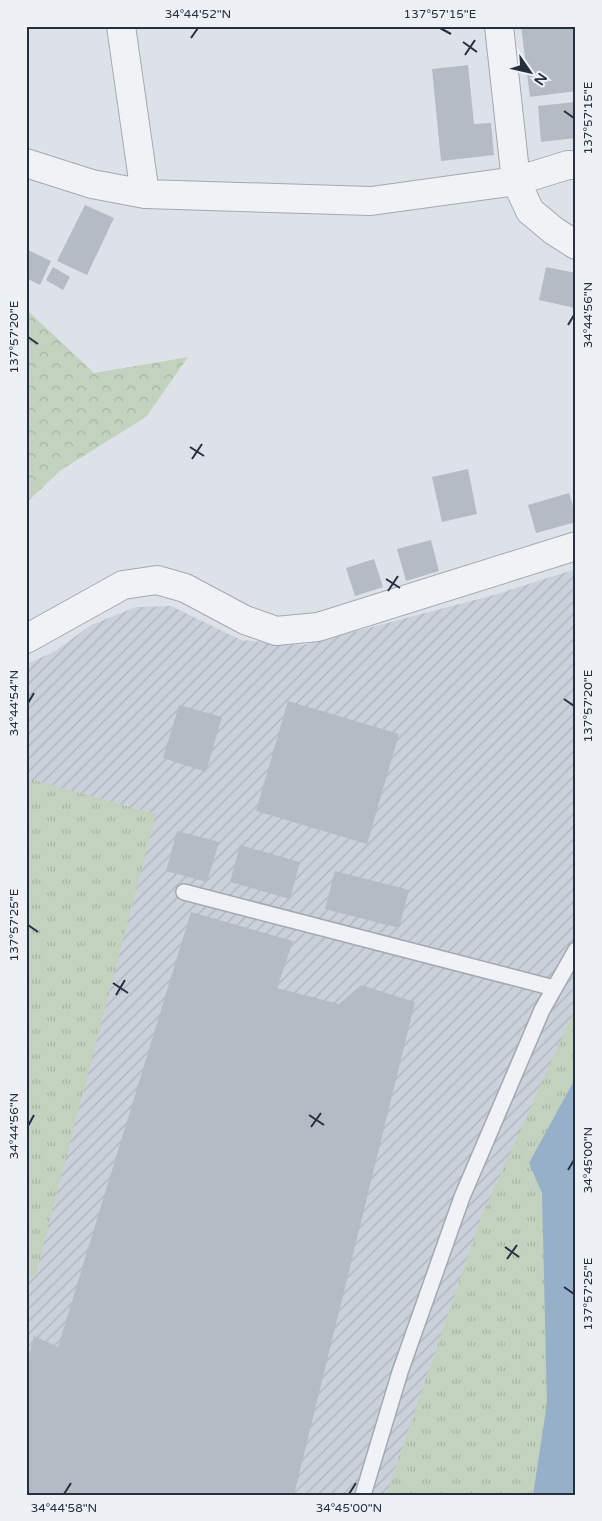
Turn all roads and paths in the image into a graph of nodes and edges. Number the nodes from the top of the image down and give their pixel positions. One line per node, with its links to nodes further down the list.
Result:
1 (121, 26): 6 (street)
2 (499, 26): 5 (street)
3 (26, 163): 6 (street)
4 (576, 165): 5 (street)
5 (516, 181): 6 (street); 7 (street)
6 (145, 194)
7 (576, 245)
8 (576, 546): 9 (street)
9 (26, 639)
10 (184, 892): 12 (lane)
11 (576, 950): 12 (lane)
12 (554, 988): 13 (lane)
13 (363, 1495)

